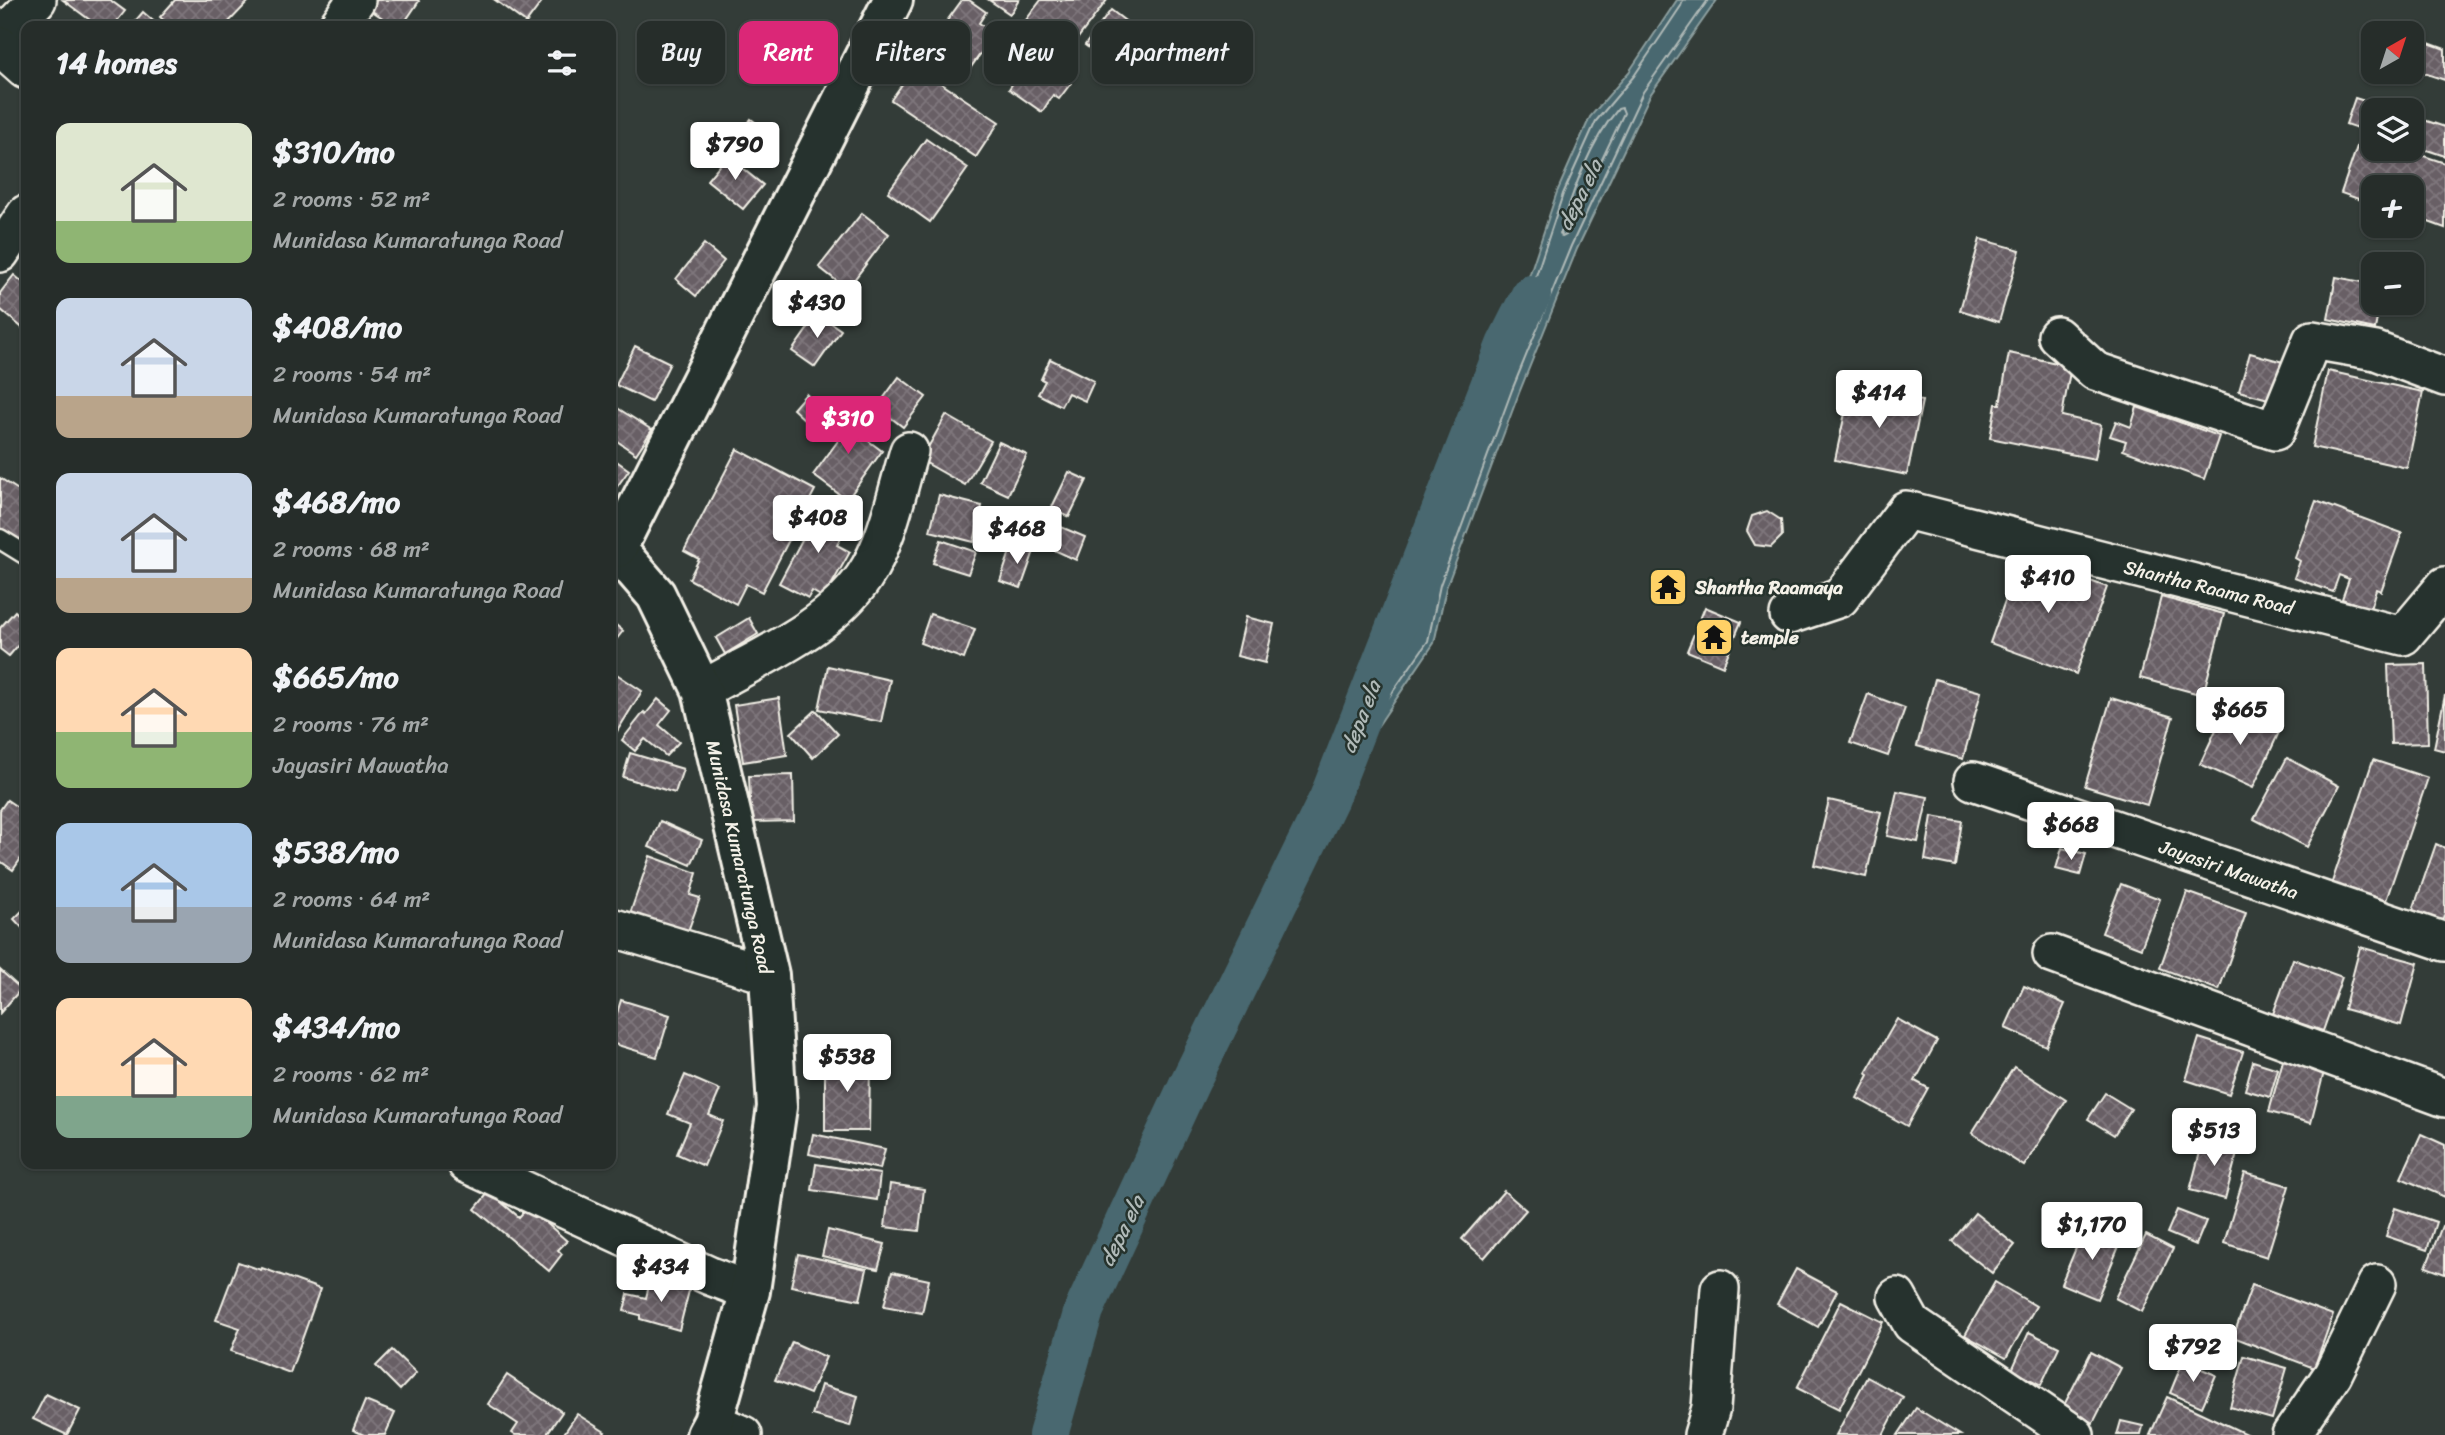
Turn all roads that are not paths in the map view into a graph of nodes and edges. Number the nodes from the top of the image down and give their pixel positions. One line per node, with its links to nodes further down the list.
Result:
1 (37, 0): 5 (street)
2 (356, 0): 4 (street)
3 (893, 0): 14 (street)
4 (341, 21)
5 (0, 39)
6 (0, 46): 7 (street)
7 (21, 65)
8 (21, 222): 9 (street)
9 (0, 253)
10 (2057, 336): 11 (street)
11 (2445, 377)
12 (909, 452): 19 (street)
13 (0, 540): 16 (lane)
14 (616, 541)
15 (616, 547): 19 (street, Munidasa Kumaratunga Road)
16 (21, 552)
17 (2445, 586): 18 (street, Shantha Raama Road)
18 (1789, 615)
19 (702, 690): 24 (street, Munidasa Kumaratunga Road)
20 (1973, 781): 22 (street, Jayasiri Mawatha)
21 (616, 929): 24 (street)
22 (2445, 942)
23 (2052, 954): 25 (street)
24 (769, 975): 29 (street, Munidasa Kumaratunga Road)
25 (2445, 1098)
26 (478, 1169): 29 (street)
27 (2377, 1284): 34 (street)
28 (1720, 1289): 32 (street)
29 (750, 1292): 31 (street, Munidasa Kumaratunga Road)
30 (1897, 1297): 33 (street)
31 (721, 1431)
32 (1703, 1435)
33 (2075, 1435)
34 (2291, 1435)

